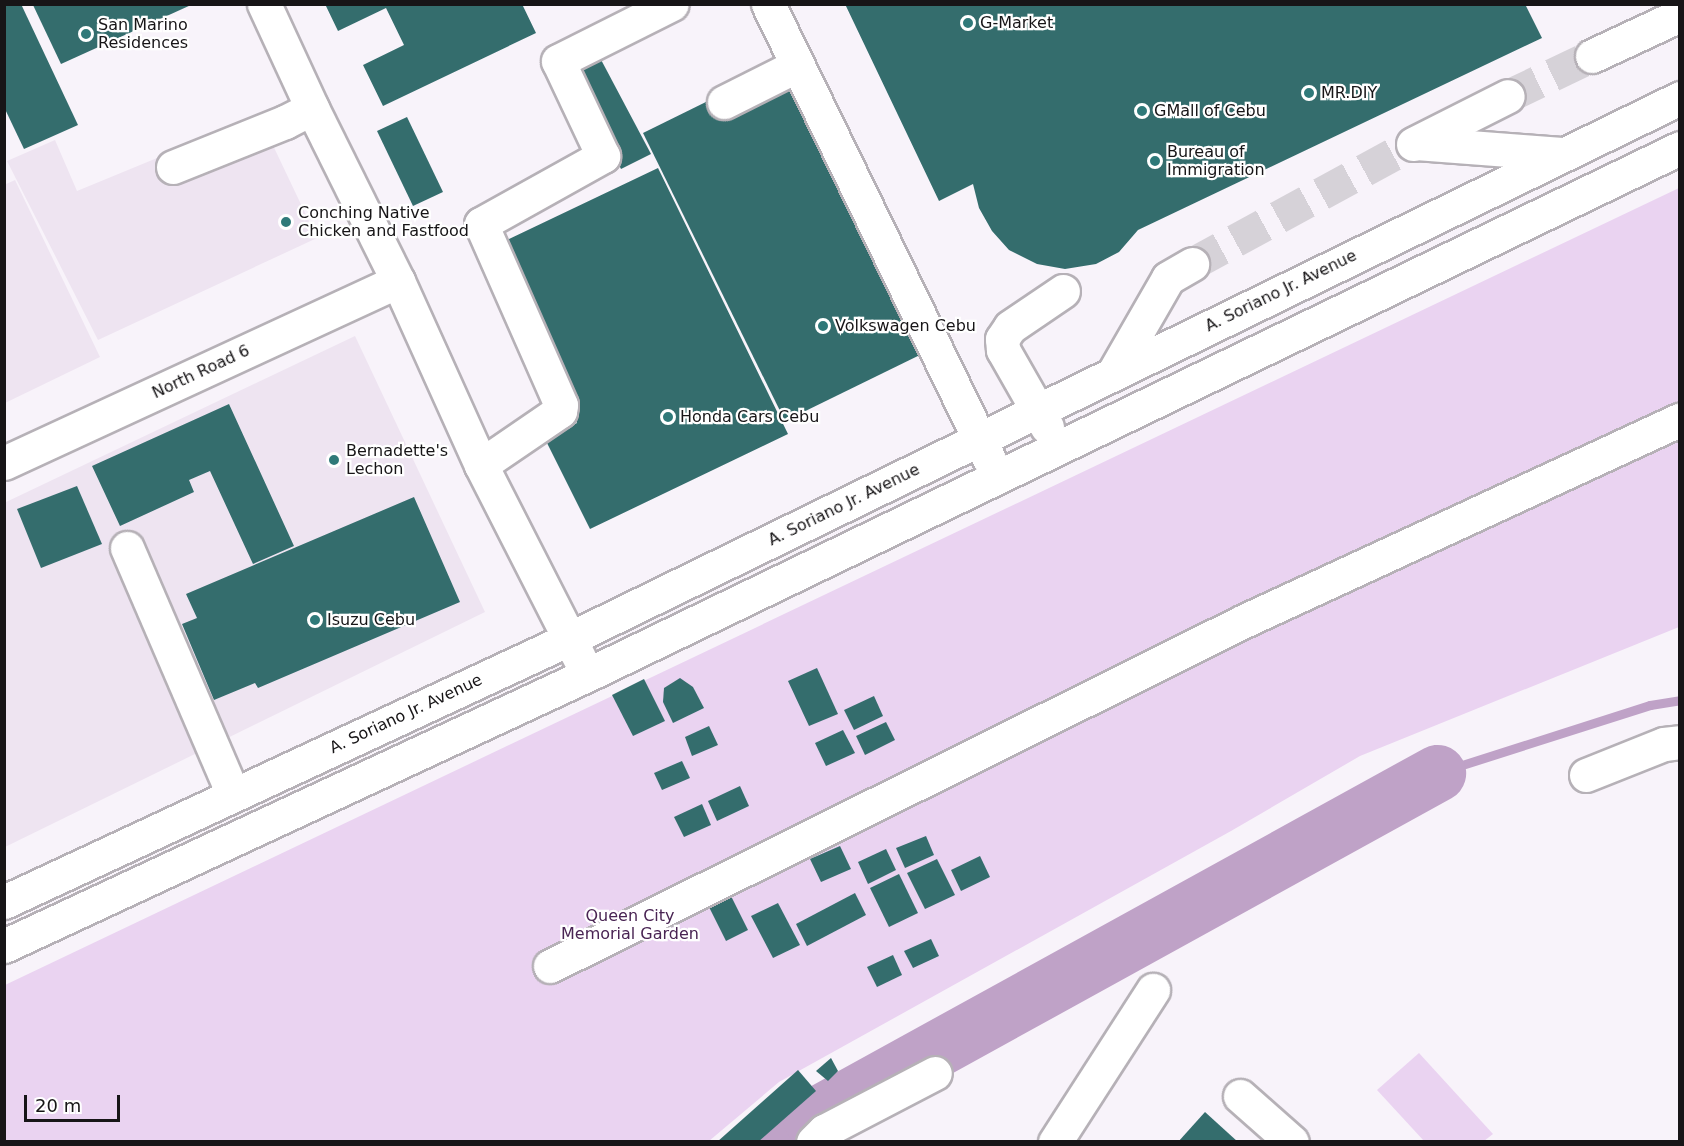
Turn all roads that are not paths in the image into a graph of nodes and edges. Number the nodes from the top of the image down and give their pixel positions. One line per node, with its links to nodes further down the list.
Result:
1 (264, 4): 10 (street)
2 (672, 4): 23 (street)
3 (768, 4): 6 (street)
4 (1680, 15): 5 (street)
5 (1592, 56)
6 (796, 66): 9 (street); 20 (street)
7 (1508, 96): 12 (street)
8 (1680, 98): 12 (street, A. Soriano Jr. Avenue)
9 (724, 102)
10 (312, 108): 13 (street); 15 (street)
11 (1680, 148): 21 (street)
12 (1564, 154): 17 (street, A. Soriano Jr. Avenue)
13 (172, 167)
14 (1192, 264): 17 (street)
15 (398, 281): 22 (street, North Road 6); 23 (street)
16 (1063, 291): 18 (street)
17 (1114, 372): 18 (street, A. Soriano Jr. Avenue)
18 (1037, 410): 20 (street, A. Soriano Jr. Avenue); 21 (street)
19 (1680, 420): 33 (street)
20 (979, 439): 24 (street); 26 (street, A. Soriano Jr. Avenue)
21 (1059, 447): 24 (street)
22 (4, 463)
23 (481, 465): 26 (street)
24 (997, 477): 27 (street)
25 (127, 548): 30 (street)
26 (569, 639): 27 (street); 30 (street, A. Soriano Jr. Avenue)
27 (589, 674): 32 (street)
28 (1680, 742): 29 (street)
29 (1586, 775)
30 (233, 794): 31 (street, A. Soriano Jr. Avenue)
31 (4, 902)
32 (4, 946)
33 (550, 966)
34 (1153, 990): 38 (street)
35 (935, 1073): 37 (street)
36 (1240, 1096): 39 (street)
37 (813, 1142)
38 (1055, 1142)
39 (1292, 1142)

